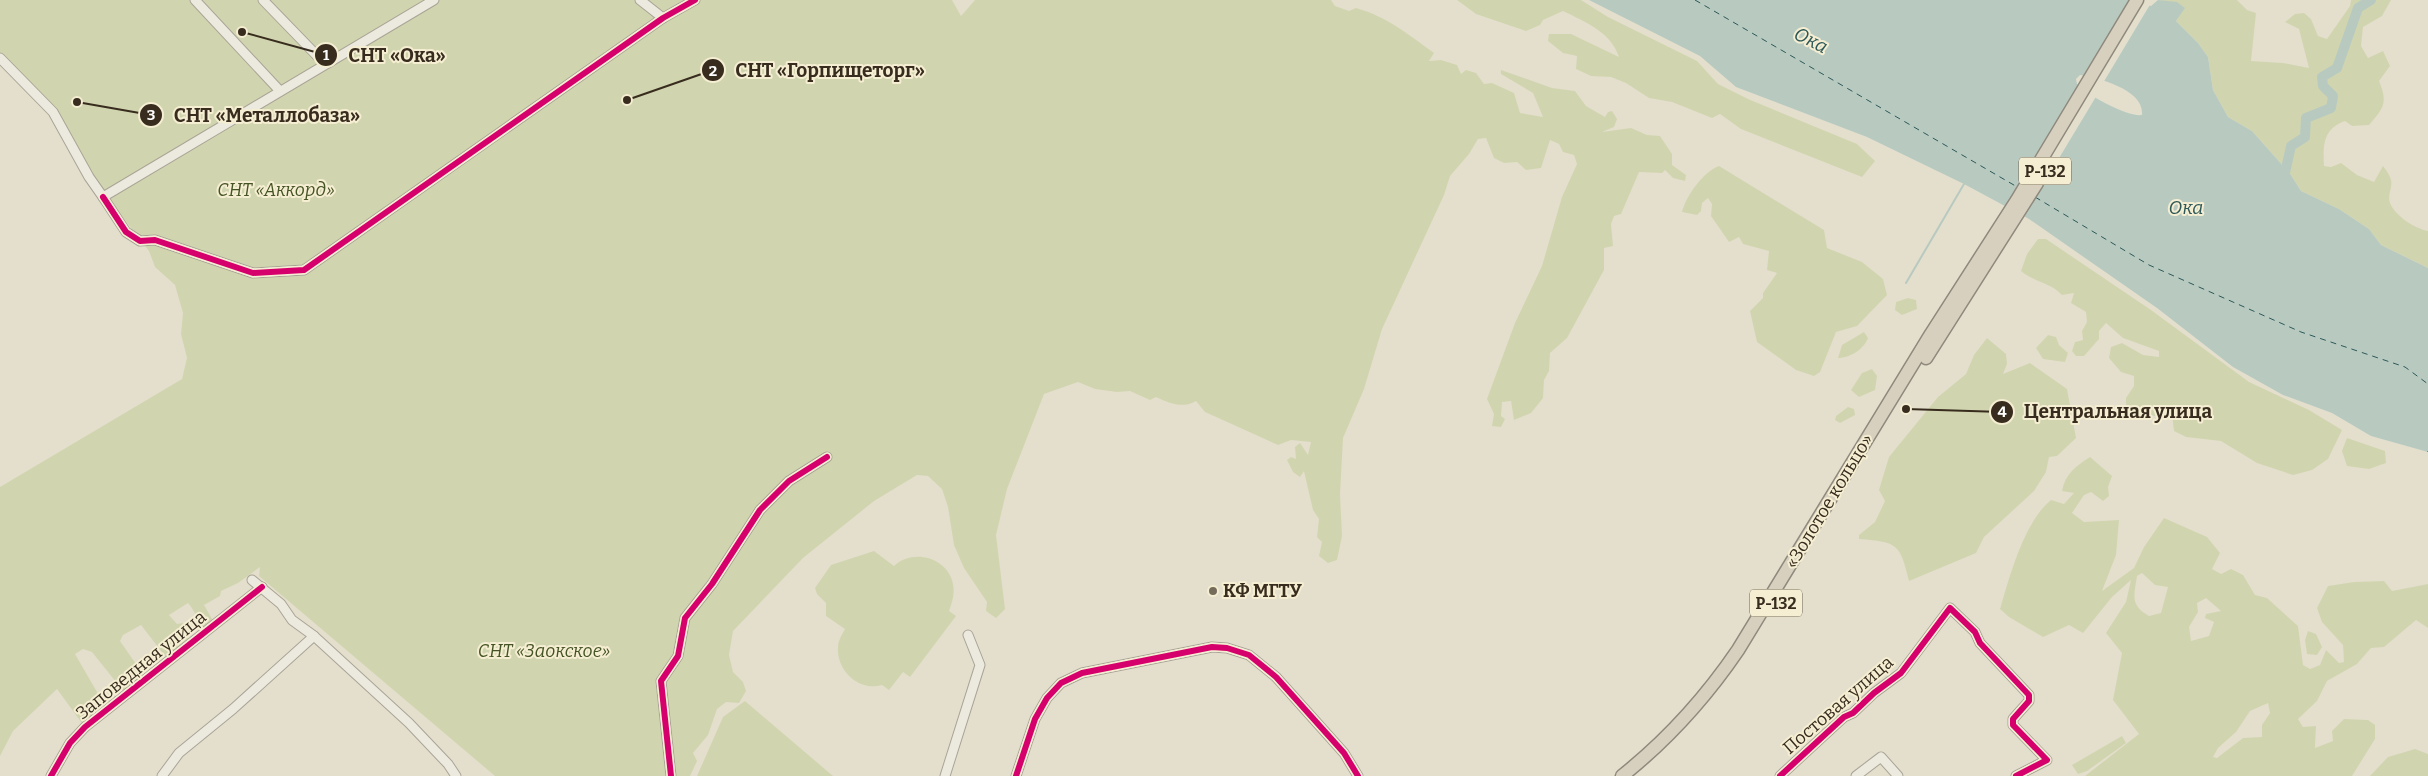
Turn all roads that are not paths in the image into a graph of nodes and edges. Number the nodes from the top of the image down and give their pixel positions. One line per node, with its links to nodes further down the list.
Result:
1 (196, 0): 11 (street)
2 (263, 0): 10 (street)
3 (434, 0): 10 (street)
4 (640, 0): 8 (street)
5 (695, 0): 8 (street)
6 (2137, 0): 13 (highway, Р-132)
7 (2146, 0): 13 (highway, Р-132)
8 (663, 18): 12 (street)
9 (0, 58): 12 (street)
10 (325, 64): 11 (street)
11 (280, 91): 12 (street)
12 (103, 197)
13 (1935, 336): 26 (highway, «Золотое кольцо» / Р-132); 27 (highway, «Золотое кольцо» / Р-132)
14 (827, 457): 22 (street)
15 (252, 580): 16 (street)
16 (262, 587): 18 (street); 19 (street, Заповедная улица)
17 (968, 635): 23 (street)
18 (314, 636): 20 (street); 21 (street)
19 (51, 776)
20 (162, 776)
21 (456, 776)
22 (671, 776)
23 (945, 776)
24 (1016, 776): 25 (street)
25 (1358, 776)
26 (1622, 776)
27 (1635, 776)
28 (1780, 776): 31 (street, Постовая улица)
29 (1856, 776): 30 (street)
30 (1898, 776)
31 (2016, 776)

